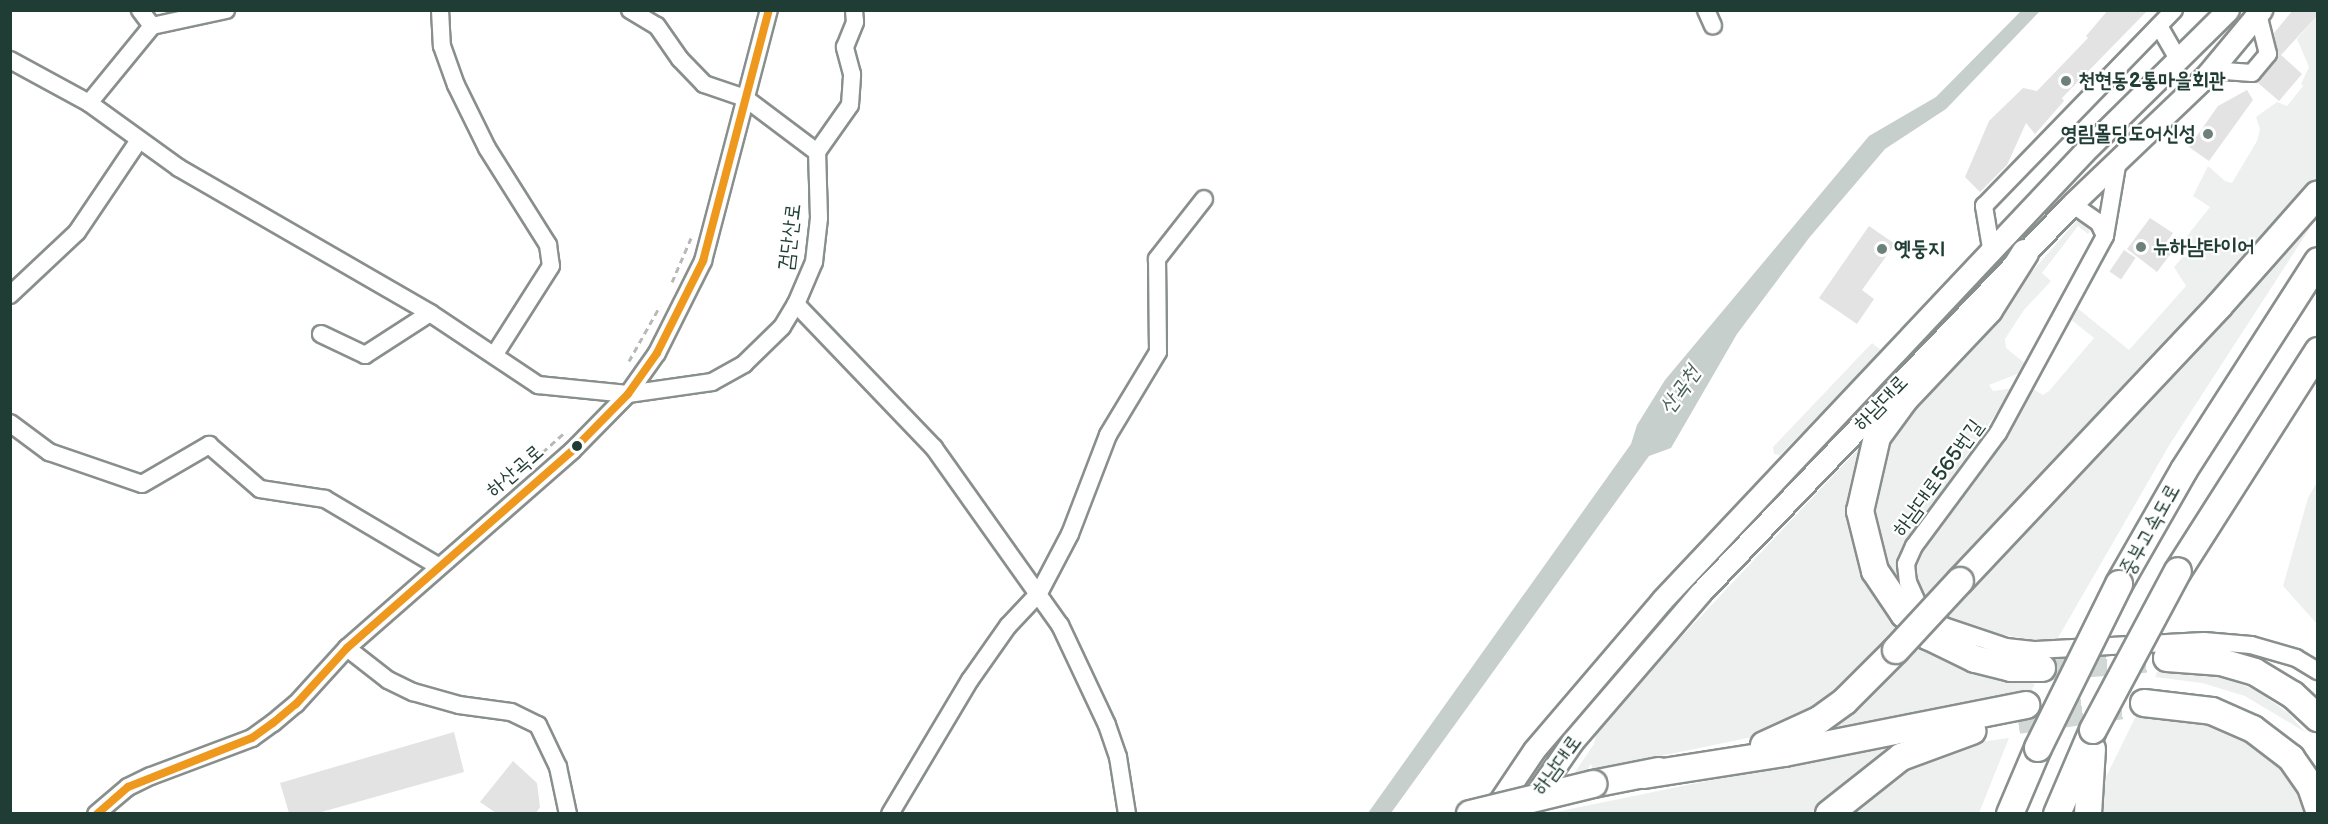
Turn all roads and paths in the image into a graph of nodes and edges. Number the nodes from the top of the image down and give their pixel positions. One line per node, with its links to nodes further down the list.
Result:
1 (140, 10): 11 (street)
2 (226, 10): 11 (street)
3 (440, 10): 37 (street)
4 (630, 10): 17 (street)
5 (769, 10): 17 (street, 하산곡로)
6 (854, 10): 20 (street)
7 (1706, 10): 12 (street)
8 (2174, 10): 13 (street)
9 (2228, 10): 14 (main road, 하남대로)
10 (2259, 12): 16 (main road, 하남대로); 16 (street)
11 (152, 26): 18 (street)
12 (1713, 26)
13 (2159, 26): 14 (street); 28 (street)
14 (2178, 59): 28 (main road, 하남대로)
15 (10, 60): 18 (street, 검단산로)
16 (2211, 69): 21 (main road, 하남대로)
17 (744, 98): 20 (street); 39 (street, 하산곡로)
18 (89, 104): 19 (street, 검단산로)
19 (139, 140): 31 (street); 34 (street, 검단산로)
20 (817, 152): 33 (street, 검단산로)
21 (2118, 160): 24 (main road, 하남대로); 26 (street, 하남대로565번길)
22 (2318, 195): 52 (highway, bridge)
23 (1204, 199): 44 (street)
24 (2072, 204): 26 (street); 27 (main road, 하남대로)
25 (691, 236): 30 (path)
26 (2105, 236): 48 (street, 하남대로565번길)
27 (2025, 253): 47 (highway); 59 (main road, 하남대로)
28 (1992, 254): 58 (main road, 하남대로)
29 (2318, 261): 61 (highway, 중부고속도로, bridge)
30 (669, 291)
31 (10, 295)
32 (664, 300): 38 (path)
33 (796, 304): 39 (street, 검단산로); 44 (street)
34 (430, 313): 35 (street); 37 (street, 검단산로)
35 (321, 334)
36 (2318, 351): 50 (highway, bridge)
37 (495, 354): 39 (street, 검단산로)
38 (628, 364)
39 (628, 394): 43 (street, 하산곡로)
40 (10, 423): 43 (street)
41 (572, 426): 42 (path)
42 (524, 469)
43 (438, 566): 45 (street, 하산곡로)
44 (1039, 593): 56 (street); 57 (street)
45 (346, 648): 54 (street, 하산곡로); 55 (street)
46 (2167, 658): 49 (highway)
47 (2042, 668)
48 (2318, 671)
49 (2318, 718)
50 (2093, 730): 62 (highway); 63 (highway)
51 (2318, 770): 53 (highway)
52 (1644, 775): 58 (highway, bridge); 60 (highway)
53 (2318, 807)
54 (96, 813)
55 (568, 813)
56 (890, 813)
57 (1127, 813)
58 (1487, 813)
59 (1522, 813)
60 (1829, 813)
61 (2010, 813)
62 (2057, 813)
63 (2088, 813)

